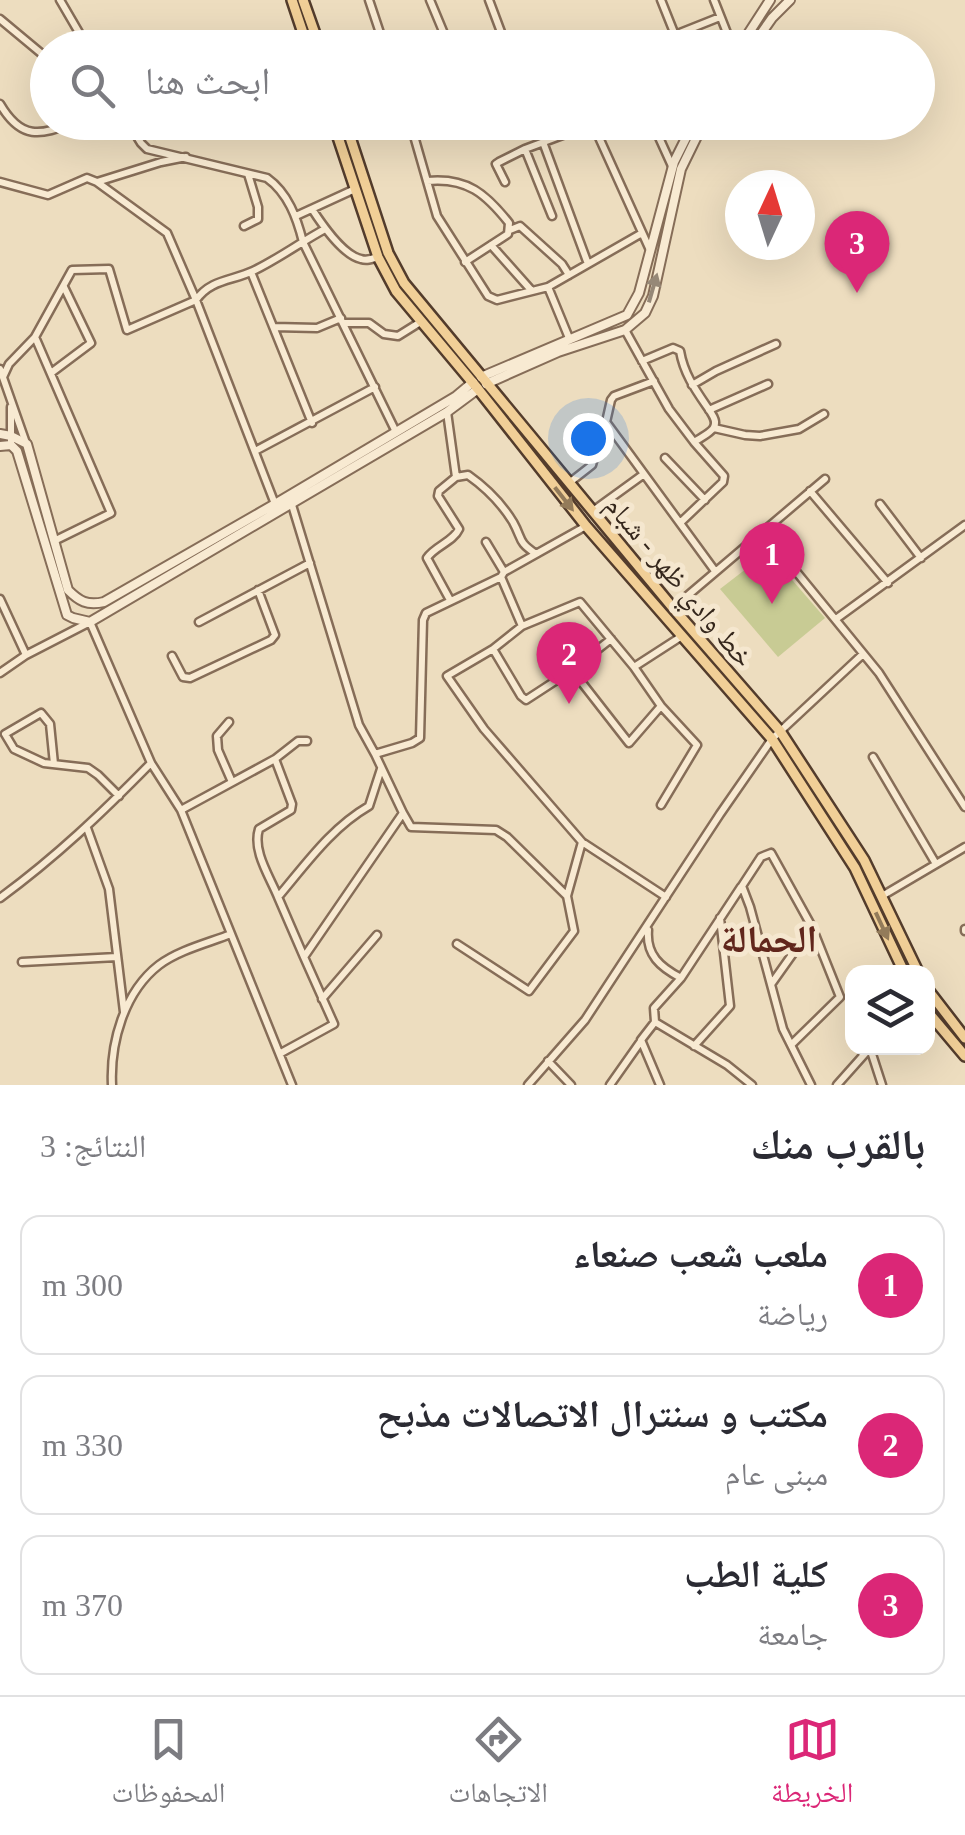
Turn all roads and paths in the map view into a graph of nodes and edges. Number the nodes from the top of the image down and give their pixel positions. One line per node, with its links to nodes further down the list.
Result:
1 (60, 0): 13 (street)
2 (292, 0): 14 (main road)
3 (303, 0): 15 (main road)
4 (369, 0): 16 (street)
5 (430, 0): 17 (street)
6 (490, 0): 18 (street)
7 (661, 0): 19 (street)
8 (714, 0): 11 (street)
9 (770, 0): 22 (street)
10 (790, 0): 23 (street)
11 (720, 17): 20 (street); 21 (street)
12 (0, 19): 24 (street)
13 (77, 30)
14 (302, 30)
15 (314, 30)
16 (379, 30)
17 (442, 30)
18 (501, 30)
19 (673, 30)
20 (688, 30)
21 (727, 30)
22 (749, 30)
23 (764, 30)
24 (30, 44)
25 (0, 104): 26 (street)
26 (30, 132)
27 (140, 140): 38 (street)
28 (339, 140): 45 (main road, خط وادي ظهر - شبام)
29 (351, 140): 76 (main road, خط وادي ظهر - شبام)
30 (415, 140): 41 (street)
31 (548, 140): 36 (street)
32 (600, 140): 52 (street)
33 (660, 140): 39 (street)
34 (683, 140): 39 (street)
35 (695, 140): 68 (street, one-way to 35)
36 (543, 142): 37 (street); 58 (street)
37 (525, 149): 44 (street); 48 (street)
38 (186, 157): 40 (street); 43 (street)
39 (672, 166): 55 (street)
40 (248, 173): 47 (street); 49 (street)
41 (427, 181): 51 (street); 57 (street)
42 (0, 182): 43 (street)
43 (97, 182): 64 (street)
44 (506, 182)
45 (356, 190): 46 (street); 56 (main road, خط وادي ظهر - شبام)
46 (312, 209): 47 (street); 50 (street)
47 (296, 216): 53 (street)
48 (552, 216)
49 (244, 226)
50 (325, 230): 53 (street); 56 (street)
51 (510, 230): 54 (street); 60 (street)
52 (642, 233): 55 (street); 58 (street)
53 (303, 242): 59 (street); 65 (street)
54 (491, 245): 57 (street); 63 (street)
55 (650, 251): 70 (street)
56 (378, 258): 66 (main road, خط وادي ظهر - شبام)
57 (465, 262): 63 (street)
58 (588, 264): 60 (street)
59 (251, 272): 64 (street); 67 (street)
60 (569, 275): 61 (street)
61 (548, 287): 63 (street); 70 (street)
62 (64, 288): 64 (street); 69 (street); 74 (street)
63 (531, 290)
64 (196, 300): 93 (street)
65 (342, 320): 66 (street); 67 (street); 79 (street)
66 (422, 321): 76 (main road, خط وادي ظهر - شبام)
67 (273, 327): 84 (street)
68 (625, 330): 72 (street); 76 (street)
69 (35, 337): 73 (street); 74 (street)
70 (569, 338): 76 (street)
71 (776, 344): 78 (street)
72 (642, 361): 75 (street); 78 (street)
73 (1, 373): 80 (street)
74 (52, 373): 109 (street)
75 (654, 381): 89 (street); 95 (street)
76 (479, 383): 82 (street); 86 (street); 98 (main road, خط وادي ظهر - شبام); 107 (main road, خط وادي ظهر - شبام, one-way to 107)
77 (768, 384): 81 (street)
78 (692, 385): 81 (street)
79 (375, 387): 84 (street); 86 (street)
80 (9, 392): 88 (street); 90 (street)
81 (709, 410): 85 (street)
82 (447, 412): 96 (street); 103 (street)
83 (824, 414): 85 (street)
84 (312, 423): 93 (street)
85 (714, 428): 89 (street)
86 (396, 432): 101 (street)
87 (0, 434): 88 (street)
88 (11, 440): 90 (street); 91 (street); 123 (street)
89 (694, 442): 100 (street)
90 (26, 444): 109 (street)
91 (0, 446)
92 (588, 447): 98 (street)
93 (256, 452): 101 (street)
94 (665, 458): 100 (street)
95 (644, 474): 104 (street); 105 (street)
96 (456, 477): 111 (street); 119 (street)
97 (826, 479): 99 (street)
98 (568, 484): 104 (main road, خط وادي ظهر - شبام)
99 (810, 492): 108 (street); 116 (street)
100 (705, 500): 105 (street)
101 (276, 504): 120 (street)
102 (880, 504): 112 (street)
103 (292, 505): 113 (street); 124 (street)
104 (592, 512): 121 (main road, خط وادي ظهر - شبام)
105 (680, 523): 114 (street)
106 (965, 525): 112 (street)
107 (586, 526): 111 (street); 127 (main road, خط وادي ظهر - شبام)
108 (763, 531): 114 (street); 122 (street)
109 (54, 541): 120 (street)
110 (486, 542): 115 (street)
111 (536, 554): 115 (street)
112 (921, 558): 116 (street)
113 (310, 563): 117 (street); 141 (street)
114 (715, 571): 121 (street)
115 (502, 574): 119 (street); 126 (street)
116 (888, 582): 122 (street)
117 (258, 590): 125 (street); 132 (street)
118 (0, 598): 131 (street)
119 (450, 600): 141 (street)
120 (85, 603): 123 (street)
121 (673, 608): 138 (main road, خط وادي ظهر - شبام)
122 (836, 619): 130 (street)
123 (79, 620): 124 (street)
124 (90, 622): 131 (street); 144 (street)
125 (199, 622)
126 (522, 626): 128 (street); 129 (street)
127 (682, 636): 133 (street); 138 (main road, خط وادي ظهر - شبام)
128 (611, 639): 133 (street); 134 (street)
129 (493, 650): 134 (street); 154 (street)
130 (863, 654): 138 (street); 150 (street)
131 (26, 655): 135 (street)
132 (172, 656)
133 (634, 667): 136 (street)
134 (572, 670): 136 (street)
135 (0, 672)
136 (661, 706): 149 (street)
137 (230, 722): 147 (street)
138 (776, 735): 159 (main road, خط وادي ظهر - شبام); 162 (street); 172 (main road, خط وادي ظهر - شبام, one-way to 172)
139 (3, 736): 145 (street); 145 (street)
140 (307, 740): 143 (street)
141 (375, 754): 146 (street)
142 (873, 757): 156 (street)
143 (275, 758): 147 (street); 161 (street)
144 (151, 763): 148 (street); 151 (street)
145 (54, 764): 148 (street)
146 (381, 769): 152 (street); 161 (street)
147 (232, 782): 151 (street)
148 (119, 796): 153 (street)
149 (662, 806)
150 (965, 808)
151 (181, 810): 166 (street)
152 (402, 813): 158 (street); 169 (street)
153 (87, 828): 160 (street); 170 (street)
154 (582, 842): 158 (street); 162 (street)
155 (965, 847): 156 (street)
156 (936, 864): 159 (street)
157 (742, 886): 163 (street); 165 (street); 175 (street)
158 (567, 896): 168 (street)
159 (882, 896): 173 (main road, خط وادي ظهر - شبام)
160 (0, 898)
161 (278, 898): 169 (street)
162 (666, 898): 164 (street)
163 (720, 918): 174 (street); 184 (street)
164 (648, 926): 174 (street); 189 (street)
165 (812, 928): 175 (street); 183 (street)
166 (231, 934): 178 (street); 185 (street)
167 (377, 935): 176 (street)
168 (457, 944)
169 (304, 957): 176 (street)
170 (117, 958): 171 (street); 178 (street)
171 (22, 962)
172 (901, 965)
173 (915, 965)
174 (681, 978): 180 (street)
175 (771, 984): 183 (street)
176 (322, 999): 185 (street)
177 (935, 999): 181 (main road)
178 (124, 1012): 191 (street)
179 (935, 1020): 188 (main road)
180 (655, 1022): 182 (street); 184 (street)
181 (965, 1038)
182 (642, 1040): 195 (street); 196 (street)
183 (792, 1045): 198 (street)
184 (694, 1046): 197 (street)
185 (280, 1053): 192 (street)
186 (864, 1055): 190 (street)
187 (872, 1055): 199 (street)
188 (965, 1056)
189 (548, 1061): 193 (street); 194 (street)
190 (840, 1084)
191 (112, 1085)
192 (292, 1085)
193 (528, 1085)
194 (572, 1085)
195 (610, 1085)
196 (660, 1085)
197 (752, 1085)
198 (811, 1085)
199 (882, 1085)

